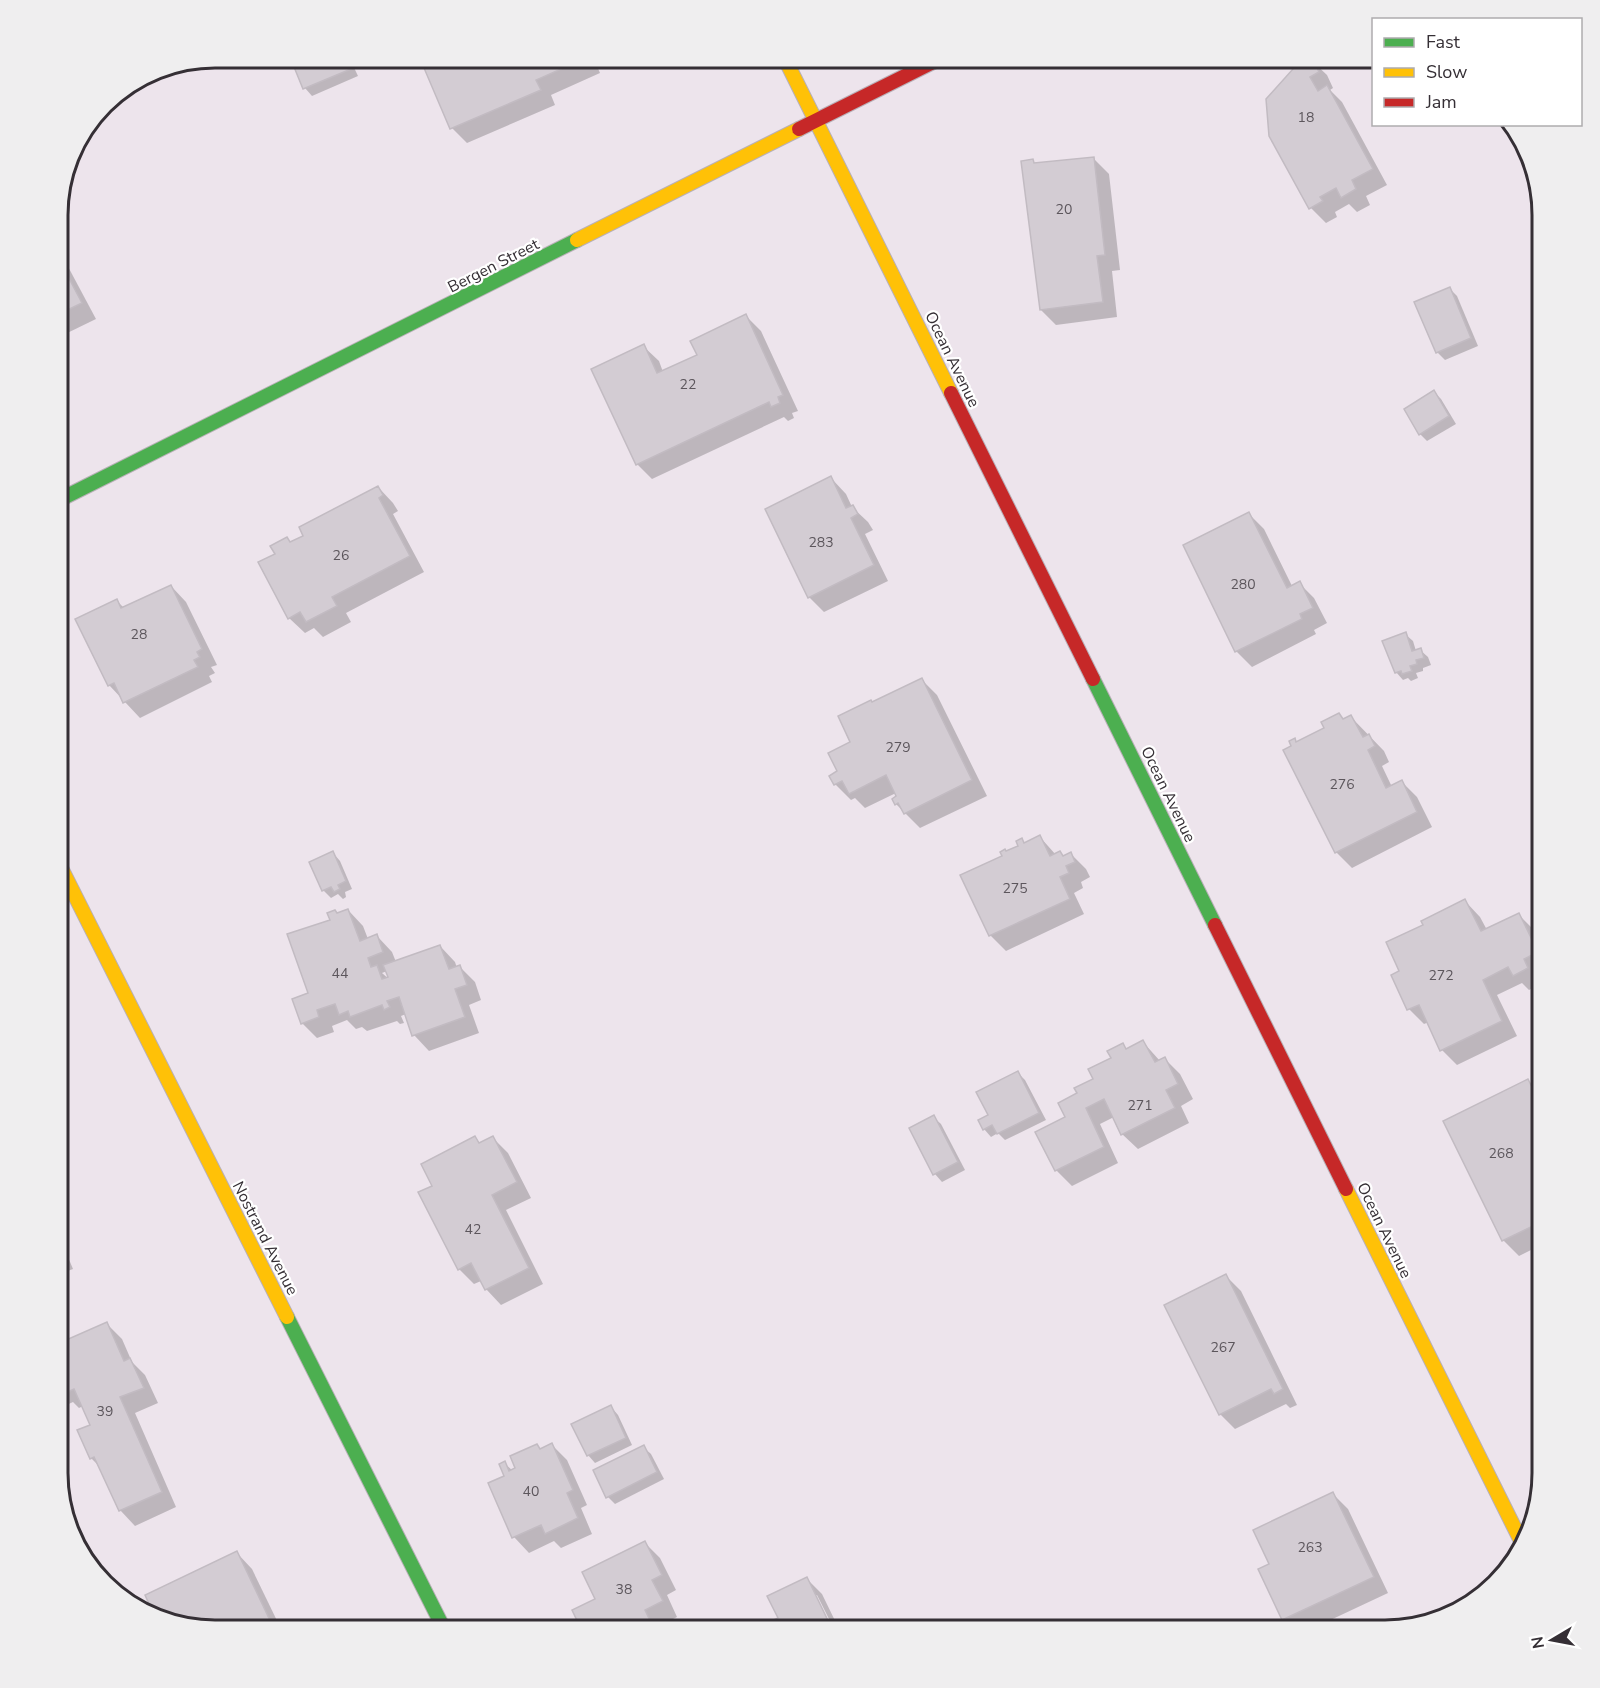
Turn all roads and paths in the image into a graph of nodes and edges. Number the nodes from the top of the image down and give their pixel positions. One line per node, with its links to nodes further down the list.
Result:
1 (789, 68): 3 (street, Ocean Avenue)
2 (922, 68): 3 (street, Bergen Street)
3 (816, 122): 4 (street, Bergen Street); 6 (street, Ocean Avenue)
4 (68, 496)
5 (67, 881): 7 (street, Nostrand Avenue)
6 (1518, 1536)
7 (439, 1620)

